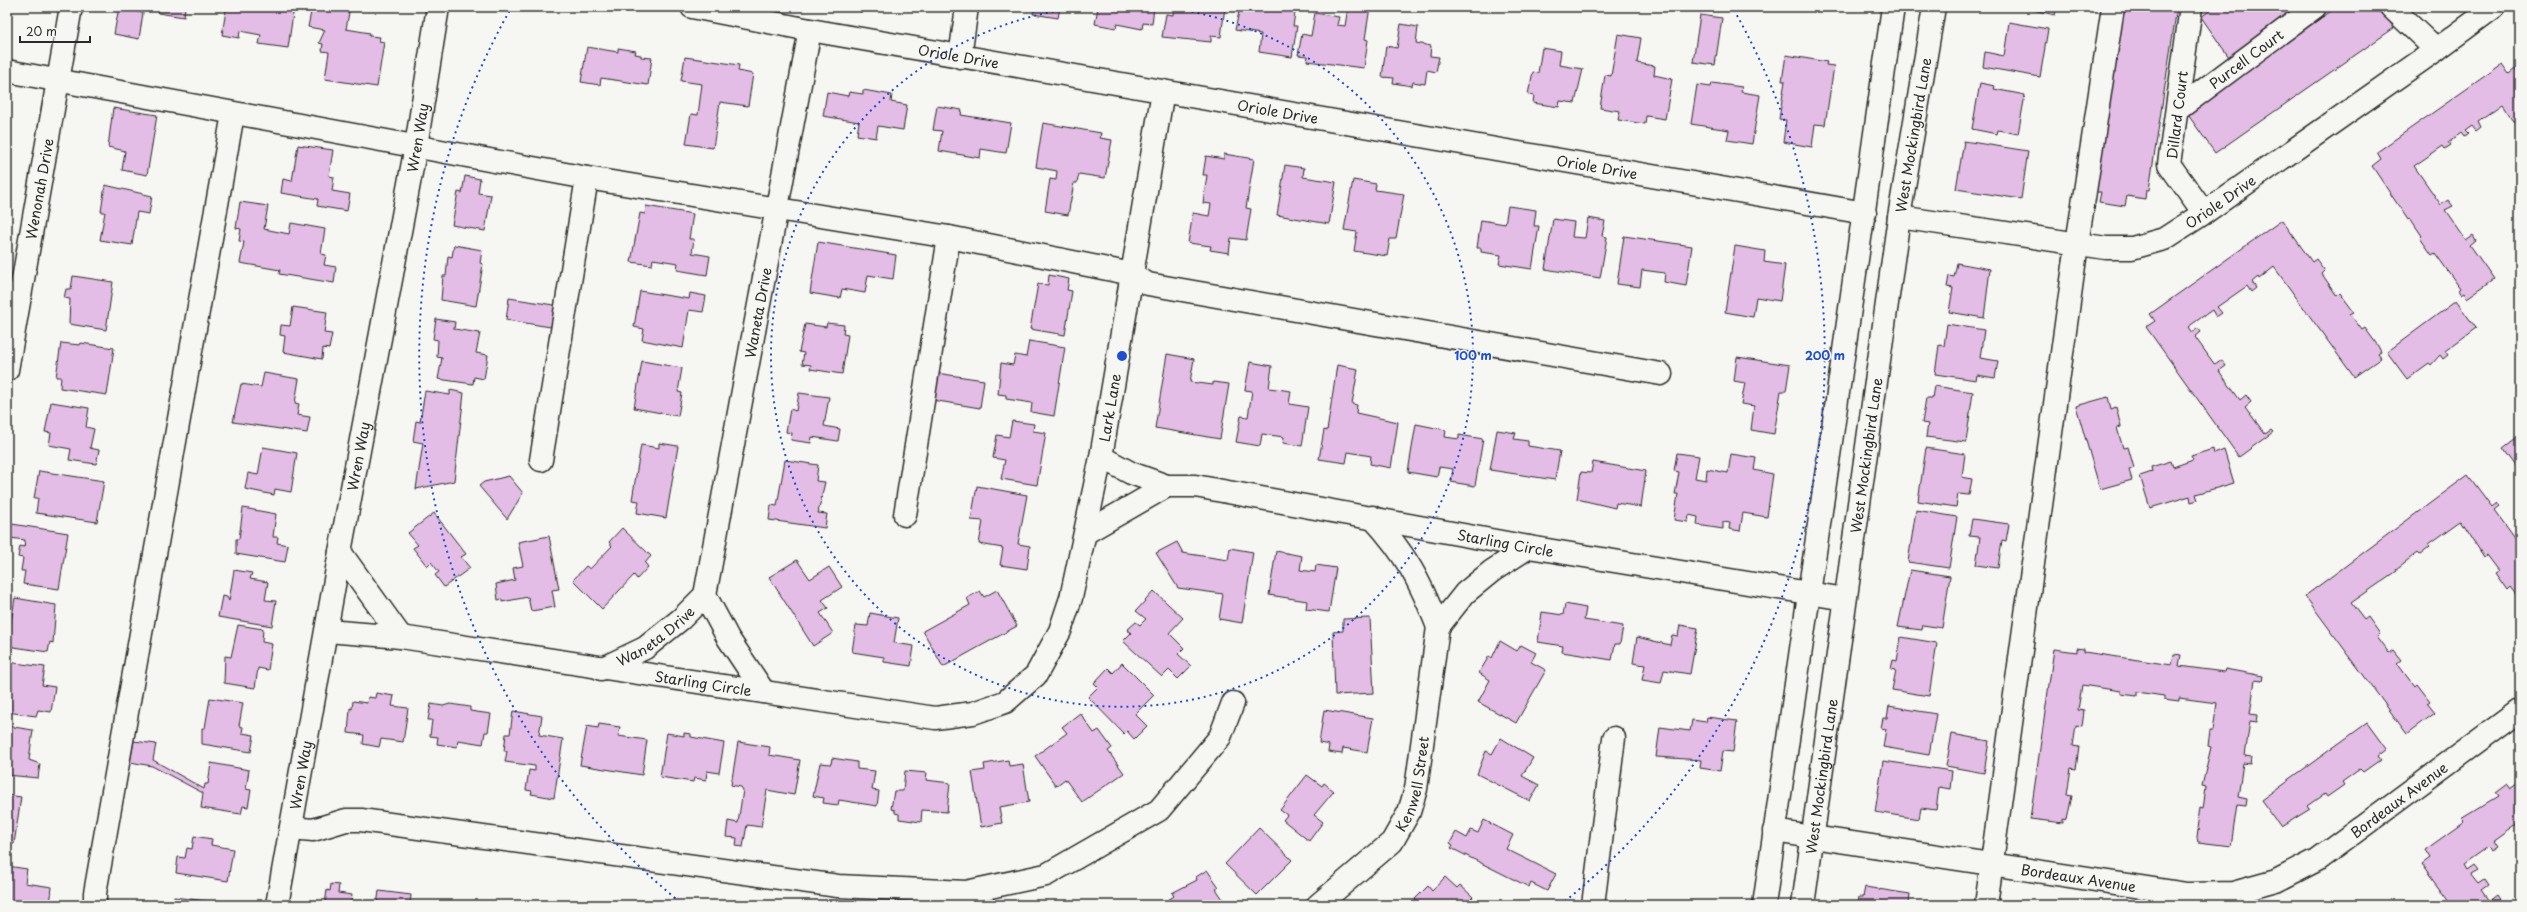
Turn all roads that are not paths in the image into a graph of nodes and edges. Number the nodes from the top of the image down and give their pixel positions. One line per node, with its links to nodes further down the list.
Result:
1 (71, 7): 16 (street, Wenonah Drive)
2 (438, 7): 20 (street, Wren Way)
3 (692, 7): 12 (street, Oriole Drive)
4 (967, 7): 14 (street)
5 (1893, 7): 23 (street)
6 (1934, 7): 25 (street, West Mockingbird Lane)
7 (2113, 7): 27 (street)
8 (2191, 7): 18 (street, Dillard Court)
9 (2315, 7): 18 (street, Purcell Court)
10 (2391, 7): 13 (street)
11 (2494, 7): 13 (street, Oriole Drive)
12 (810, 30): 14 (street, Oriole Drive); 22 (street, Waneta Drive)
13 (2436, 50): 24 (street, Oriole Drive)
14 (960, 57): 17 (street, Oriole Drive)
15 (7, 71): 16 (street)
16 (59, 80): 19 (street); 29 (street, Wenonah Drive)
17 (1163, 91): 23 (street, Oriole Drive); 28 (street, Lark Lane)
18 (2177, 110): 24 (street, Dillard Court)
19 (233, 114): 20 (street); 55 (street)
20 (416, 146): 21 (street); 38 (street, Wren Way)
21 (587, 178): 22 (street); 32 (street)
22 (778, 208): 26 (street); 40 (street, Waneta Drive)
23 (1865, 213): 25 (street, Oriole Drive); 39 (street)
24 (2204, 213): 27 (street, Oriole Drive)
25 (1899, 217): 27 (street, Oriole Drive); 41 (street, West Mockingbird Lane)
26 (949, 237): 28 (street); 34 (street)
27 (2077, 244): 54 (street)
28 (1132, 274): 30 (street); 31 (street, Lark Lane)
29 (7, 370)
30 (1661, 374)
31 (1102, 456): 33 (street, Starling Circle); 36 (street, Lark Lane)
32 (540, 460)
33 (1167, 486): 35 (street, Starling Circle); 36 (street, Starling Circle)
34 (905, 515)
35 (1372, 517): 37 (street, Starling Circle); 42 (street, Kenwell Street)
36 (1087, 532): 47 (street, Lark Lane)
37 (1529, 547): 39 (street, Starling Circle); 42 (street)
38 (340, 552): 43 (street, Wren Way); 44 (street)
39 (1807, 593): 41 (street, Starling Circle); 52 (street)
40 (705, 595): 45 (street, Waneta Drive); 46 (street, Waneta Drive)
41 (1845, 598): 53 (street, West Mockingbird Lane)
42 (1438, 627): 57 (street, Kenwell Street)
43 (326, 631): 44 (street, Starling Circle); 51 (street, Wren Way)
44 (401, 637): 45 (street, Starling Circle)
45 (601, 669): 46 (street, Starling Circle)
46 (764, 692): 47 (street, Starling Circle)
47 (1005, 702)
48 (1233, 703): 51 (street)
49 (2520, 710): 54 (street, Bordeaux Avenue)
50 (1614, 738): 58 (street)
51 (291, 828): 56 (street, Wren Way)
52 (1774, 832): 53 (street, Bordeaux Avenue); 59 (street)
53 (1811, 837): 54 (street, Bordeaux Avenue); 60 (street, West Mockingbird Lane)
54 (1991, 863): 61 (street)
55 (95, 905)
56 (277, 905)
57 (1318, 905)
58 (1593, 905)
59 (1764, 905)
60 (1803, 905)
61 (1986, 905)

